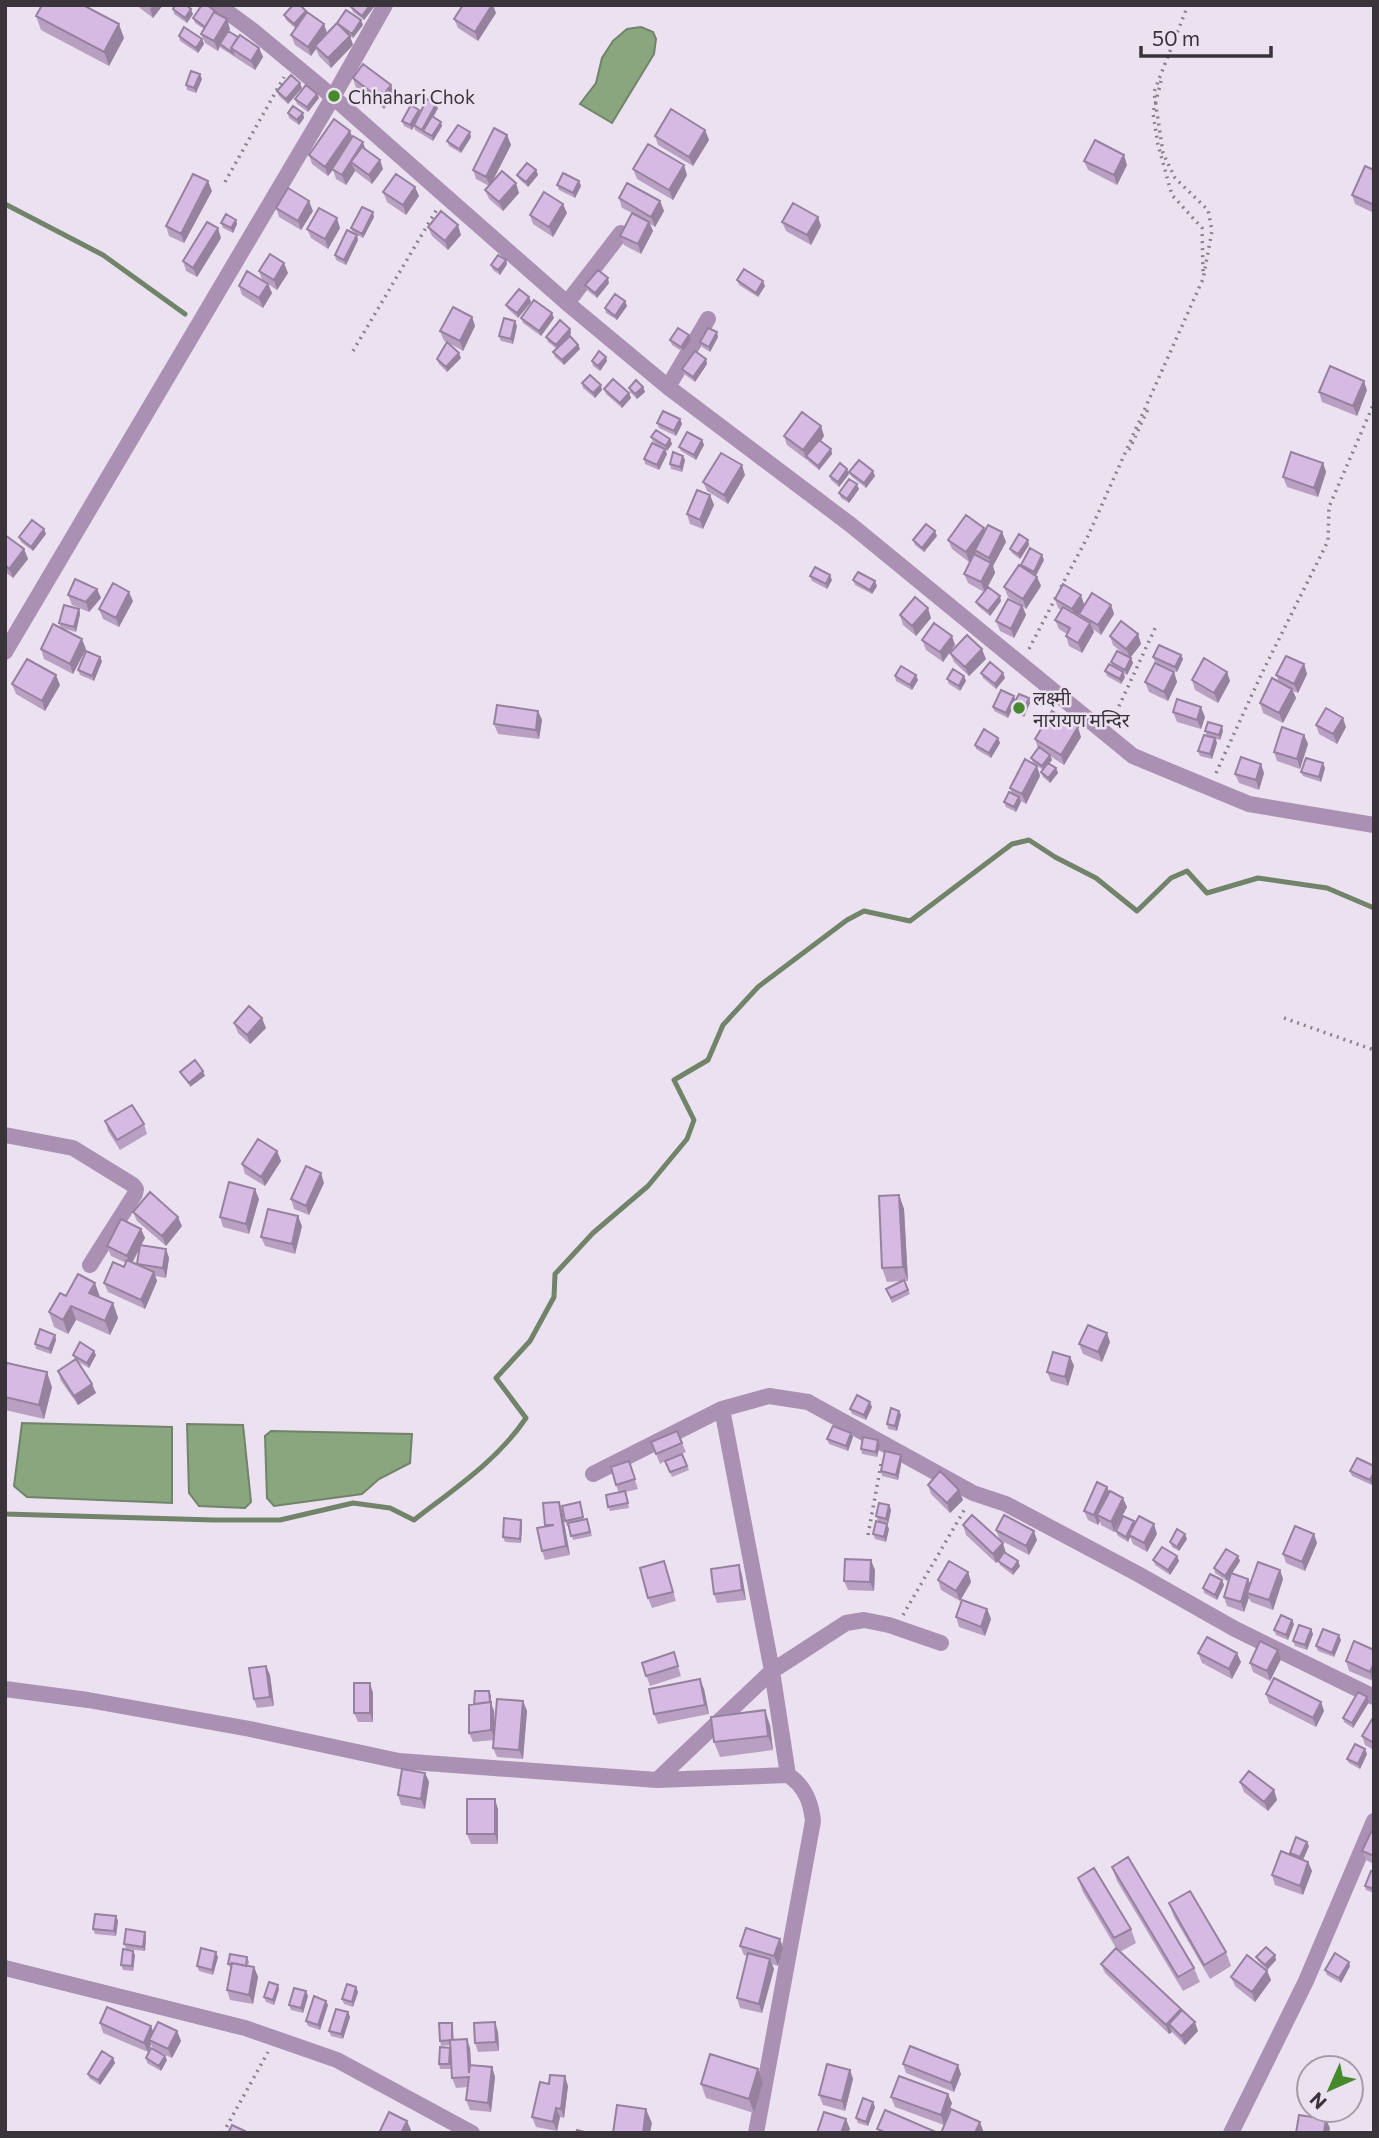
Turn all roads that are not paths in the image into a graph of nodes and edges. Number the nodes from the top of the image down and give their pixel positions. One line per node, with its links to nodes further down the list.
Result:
1 (218, 5): 3 (street)
2 (385, 5): 3 (street)
3 (333, 97): 5 (street); 8 (street)
4 (621, 233): 5 (street)
5 (567, 303): 7 (street)
6 (708, 319): 7 (street)
7 (668, 387): 9 (street)
8 (5, 652)
9 (1374, 825)
10 (5, 1135): 11 (street)
11 (90, 1265)
12 (722, 1409): 13 (street); 15 (street); 17 (street)
13 (593, 1475)
14 (941, 1643): 15 (street)
15 (772, 1671): 18 (street); 19 (street)
16 (5, 1689): 19 (street)
17 (1374, 1697)
18 (789, 1775): 19 (street); 23 (street)
19 (657, 1780)
20 (1374, 1821): 24 (street)
21 (5, 1968): 22 (street)
22 (472, 2133)
23 (756, 2133)
24 (1231, 2133)

